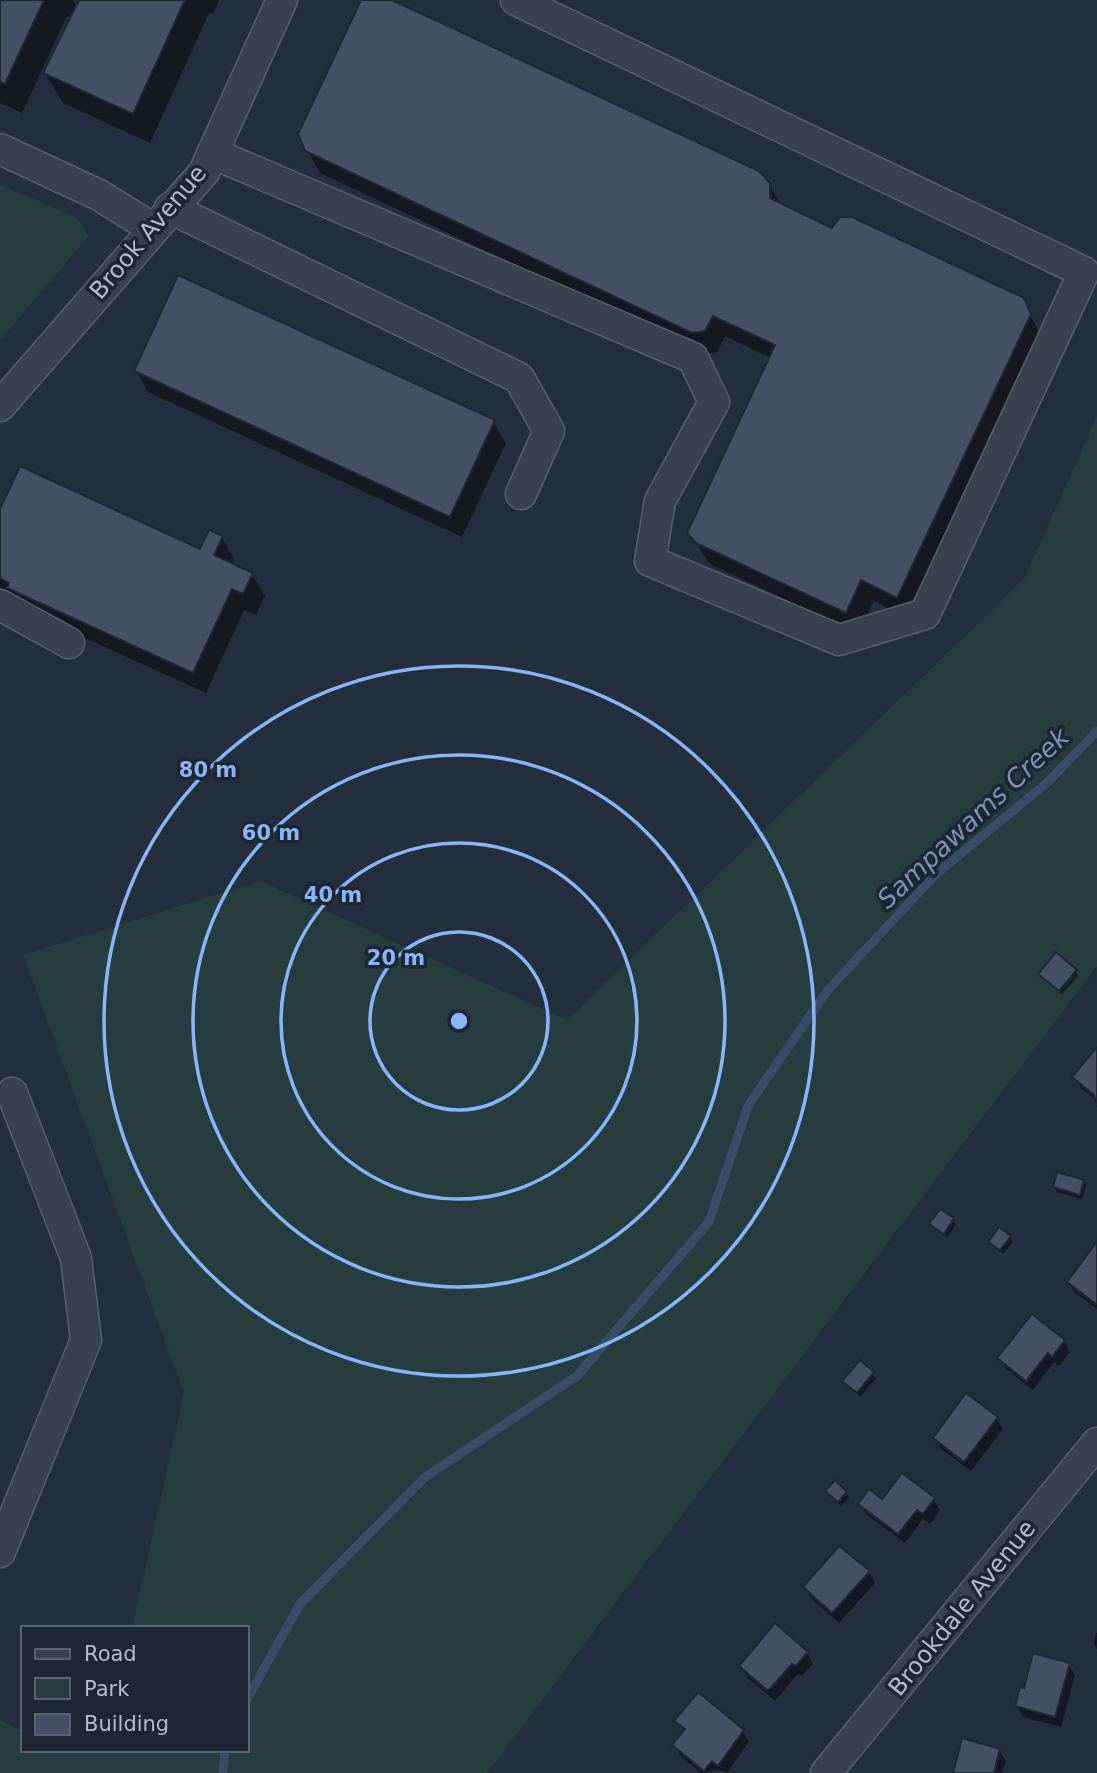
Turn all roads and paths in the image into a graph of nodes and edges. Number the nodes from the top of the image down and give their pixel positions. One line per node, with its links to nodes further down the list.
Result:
1 (282, 0): 4 (street, Brook Avenue)
2 (516, 0): 4 (street)
3 (0, 149): 5 (street)
4 (212, 153): 5 (street, Brook Avenue)
5 (161, 218): 6 (street, Brook Avenue); 7 (street)
6 (0, 406)
7 (522, 494)
8 (0, 605): 9 (street)
9 (69, 643)
10 (12, 1093): 12 (street)
11 (1091, 1459): 13 (street, Brookdale Avenue)
12 (0, 1552)
13 (826, 1773)

